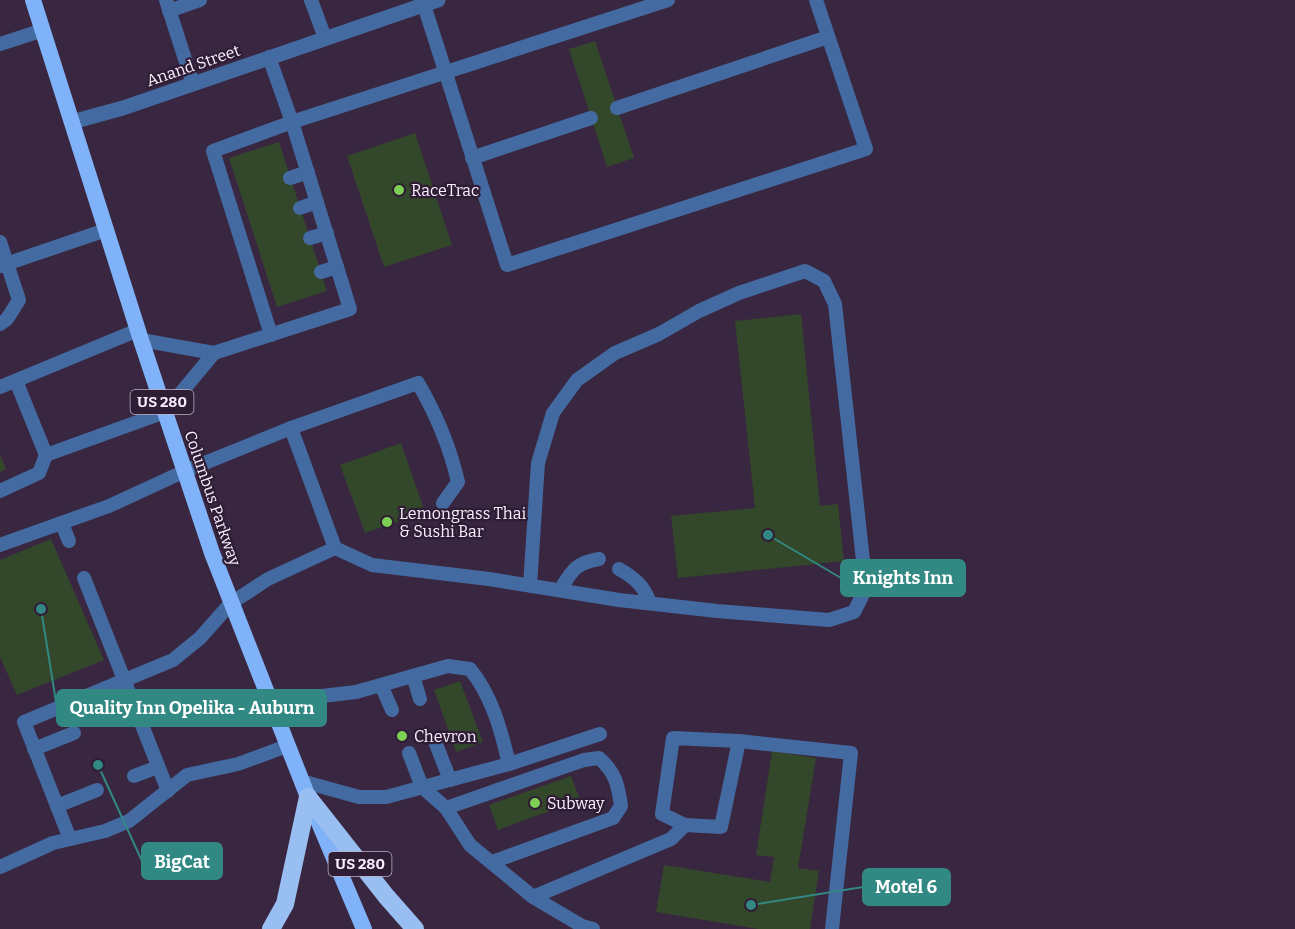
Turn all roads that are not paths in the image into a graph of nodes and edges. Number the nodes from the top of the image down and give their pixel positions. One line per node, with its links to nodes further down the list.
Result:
1 (33, 0): 8 (highway, Columbus Parkway / US 280)
2 (200, 0): 7 (lane)
3 (311, 0): 10 (lane)
4 (668, 0): 13 (lane)
5 (816, 0): 9 (lane)
6 (431, 2): 10 (street, Anand Street); 13 (lane)
7 (168, 5): 14 (lane)
8 (43, 30): 11 (lane); 17 (highway, Columbus Parkway / US 280)
9 (828, 37): 15 (lane); 19 (lane)
10 (325, 38): 12 (street, Anand Street)
11 (0, 44)
12 (269, 57): 14 (street, Anand Street); 18 (lane)
13 (445, 74): 18 (lane); 19 (lane)
14 (193, 84): 17 (street, Anand Street)
15 (617, 108)
16 (591, 118): 19 (lane)
17 (72, 122): 24 (highway, Columbus Parkway / US 280)
18 (292, 122): 20 (lane); 33 (lane)
19 (472, 158)
20 (308, 172): 21 (lane); 22 (lane)
21 (290, 178)
22 (317, 202): 23 (lane); 25 (lane)
23 (300, 208)
24 (106, 230): 28 (lane); 32 (highway, Columbus Parkway / US 280)
25 (327, 233): 26 (lane); 29 (lane)
26 (310, 238)
27 (0, 242): 28 (lane)
28 (3, 264): 31 (lane)
29 (337, 267): 30 (lane); 33 (lane)
30 (321, 272)
31 (0, 324)
32 (139, 335): 34 (lane); 35 (lane); 37 (highway, Columbus Parkway / US 280)
33 (271, 335): 34 (lane)
34 (214, 353): 37 (lane)
35 (16, 381): 36 (lane); 39 (lane)
36 (0, 387)
37 (165, 412): 39 (lane); 40 (highway, Columbus Parkway / US 280)
38 (291, 428): 40 (lane); 42 (lane); 46 (lane)
39 (46, 455): 41 (lane)
40 (185, 471): 43 (lane); 52 (highway, Columbus Parkway / US 280)
41 (0, 491)
42 (443, 503)
43 (62, 524): 44 (lane); 45 (lane)
44 (69, 541)
45 (0, 545)
46 (335, 548): 50 (lane); 52 (lane)
47 (599, 559): 51 (lane)
48 (619, 569): 53 (lane)
49 (84, 578): 55 (lane)
50 (530, 586): 51 (lane); 53 (lane)
51 (560, 590): 53 (lane)
52 (231, 603): 55 (lane); 58 (highway, Columbus Parkway / US 280)
53 (650, 603)
54 (412, 676): 56 (lane); 57 (lane); 69 (lane)
55 (124, 680): 59 (lane); 67 (lane)
56 (381, 685): 58 (lane); 60 (lane)
57 (420, 699)
58 (270, 702): 66 (highway, Columbus Parkway / US 280)
59 (135, 709): 61 (lane); 70 (lane)
60 (392, 711)
61 (111, 719)
62 (74, 733): 67 (lane)
63 (600, 734): 69 (lane)
64 (739, 741): 79 (lane); 79 (lane); 88 (lane)
65 (436, 744): 72 (lane)
66 (287, 746): 74 (highway, Columbus Parkway / US 280); 76 (lane)
67 (34, 749): 77 (lane)
68 (409, 753): 73 (lane)
69 (509, 764): 72 (lane)
70 (158, 767): 71 (lane); 76 (lane)
71 (134, 776)
72 (450, 780): 73 (lane)
73 (422, 787): 74 (lane); 78 (lane)
74 (304, 789): 84 (highway); 85 (highway, Columbus Parkway / US 280); 86 (highway, US 280)
75 (97, 790): 77 (lane)
76 (168, 791): 80 (lane)
77 (57, 806): 80 (lane)
78 (446, 807): 81 (lane); 81 (lane)
79 (684, 825): 83 (lane)
80 (70, 839): 82 (lane)
81 (492, 862): 83 (lane)
82 (0, 867)
83 (532, 897): 87 (lane)
84 (271, 929)
85 (364, 929)
86 (415, 929)
87 (593, 929)
88 (832, 929)

